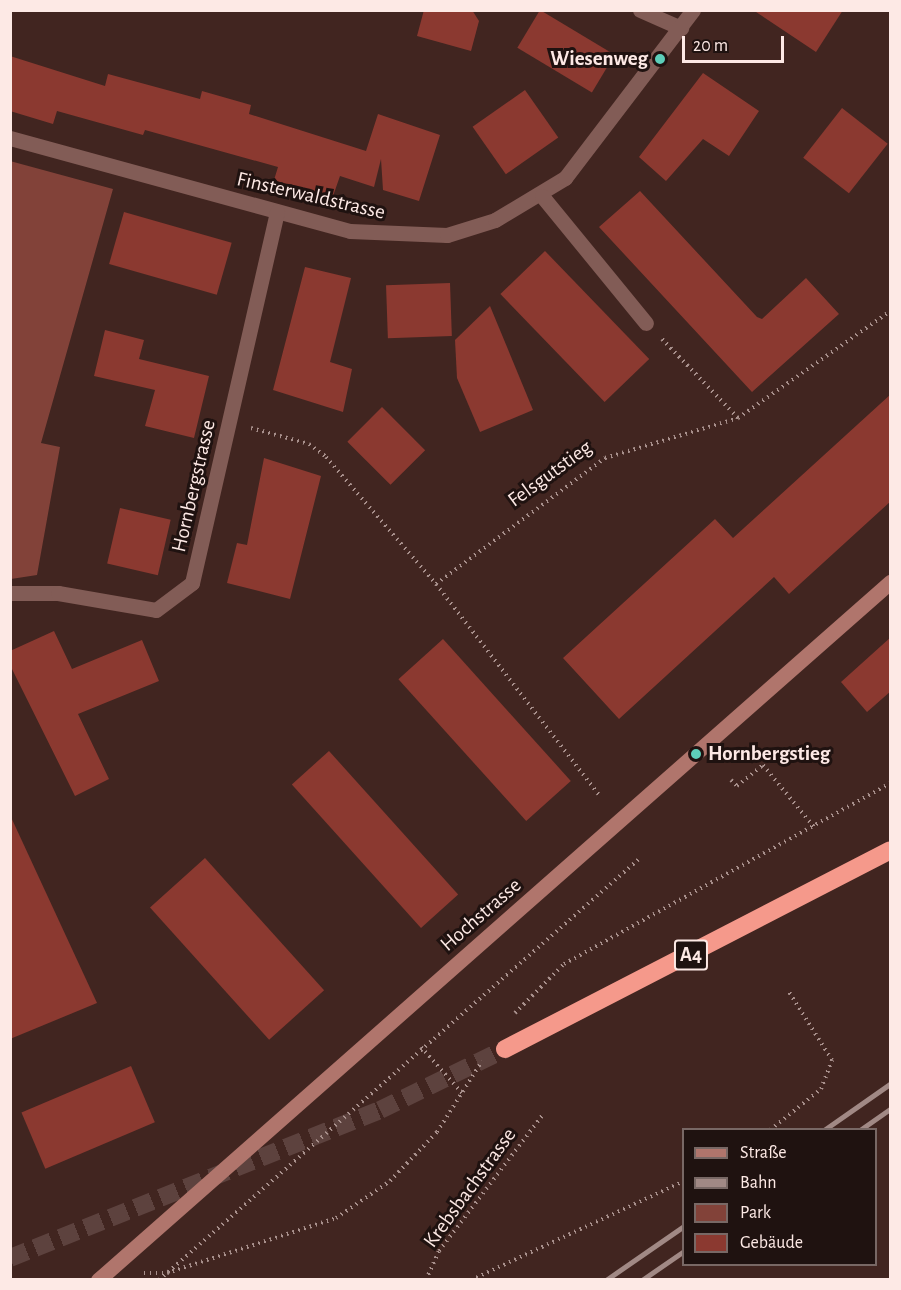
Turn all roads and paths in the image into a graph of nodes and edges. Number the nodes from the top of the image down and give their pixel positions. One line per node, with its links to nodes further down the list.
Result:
1 (640, 10): 3 (street)
2 (693, 10): 3 (street, Finsterwaldstrasse)
3 (681, 28): 5 (street, Finsterwaldstrasse)
4 (10, 138): 6 (street, Finsterwaldstrasse)
5 (542, 196): 6 (street, Finsterwaldstrasse); 8 (street)
6 (277, 212): 10 (street, Hornbergstrasse)
7 (891, 311): 9 (path, Felsgutstieg)
8 (646, 323): 9 (path)
9 (738, 418): 12 (path, Felsgutstieg)
10 (231, 423): 12 (path); 13 (street, Hornbergstrasse)
11 (891, 582): 26 (street, Hochstrasse)
12 (436, 584): 15 (path)
13 (10, 592)
14 (731, 780): 16 (path)
15 (599, 795)
16 (814, 827)
17 (888, 852): 21 (highway, A4)
18 (640, 858): 20 (path)
19 (789, 992): 24 (path)
20 (421, 1047): 22 (path); 27 (path)
21 (505, 1049)
22 (462, 1093)
23 (542, 1116): 28 (path, Krebsbachstrasse)
24 (772, 1128)
25 (682, 1182): 29 (path)
26 (98, 1280)
27 (159, 1280)
28 (426, 1280)
29 (471, 1280)

